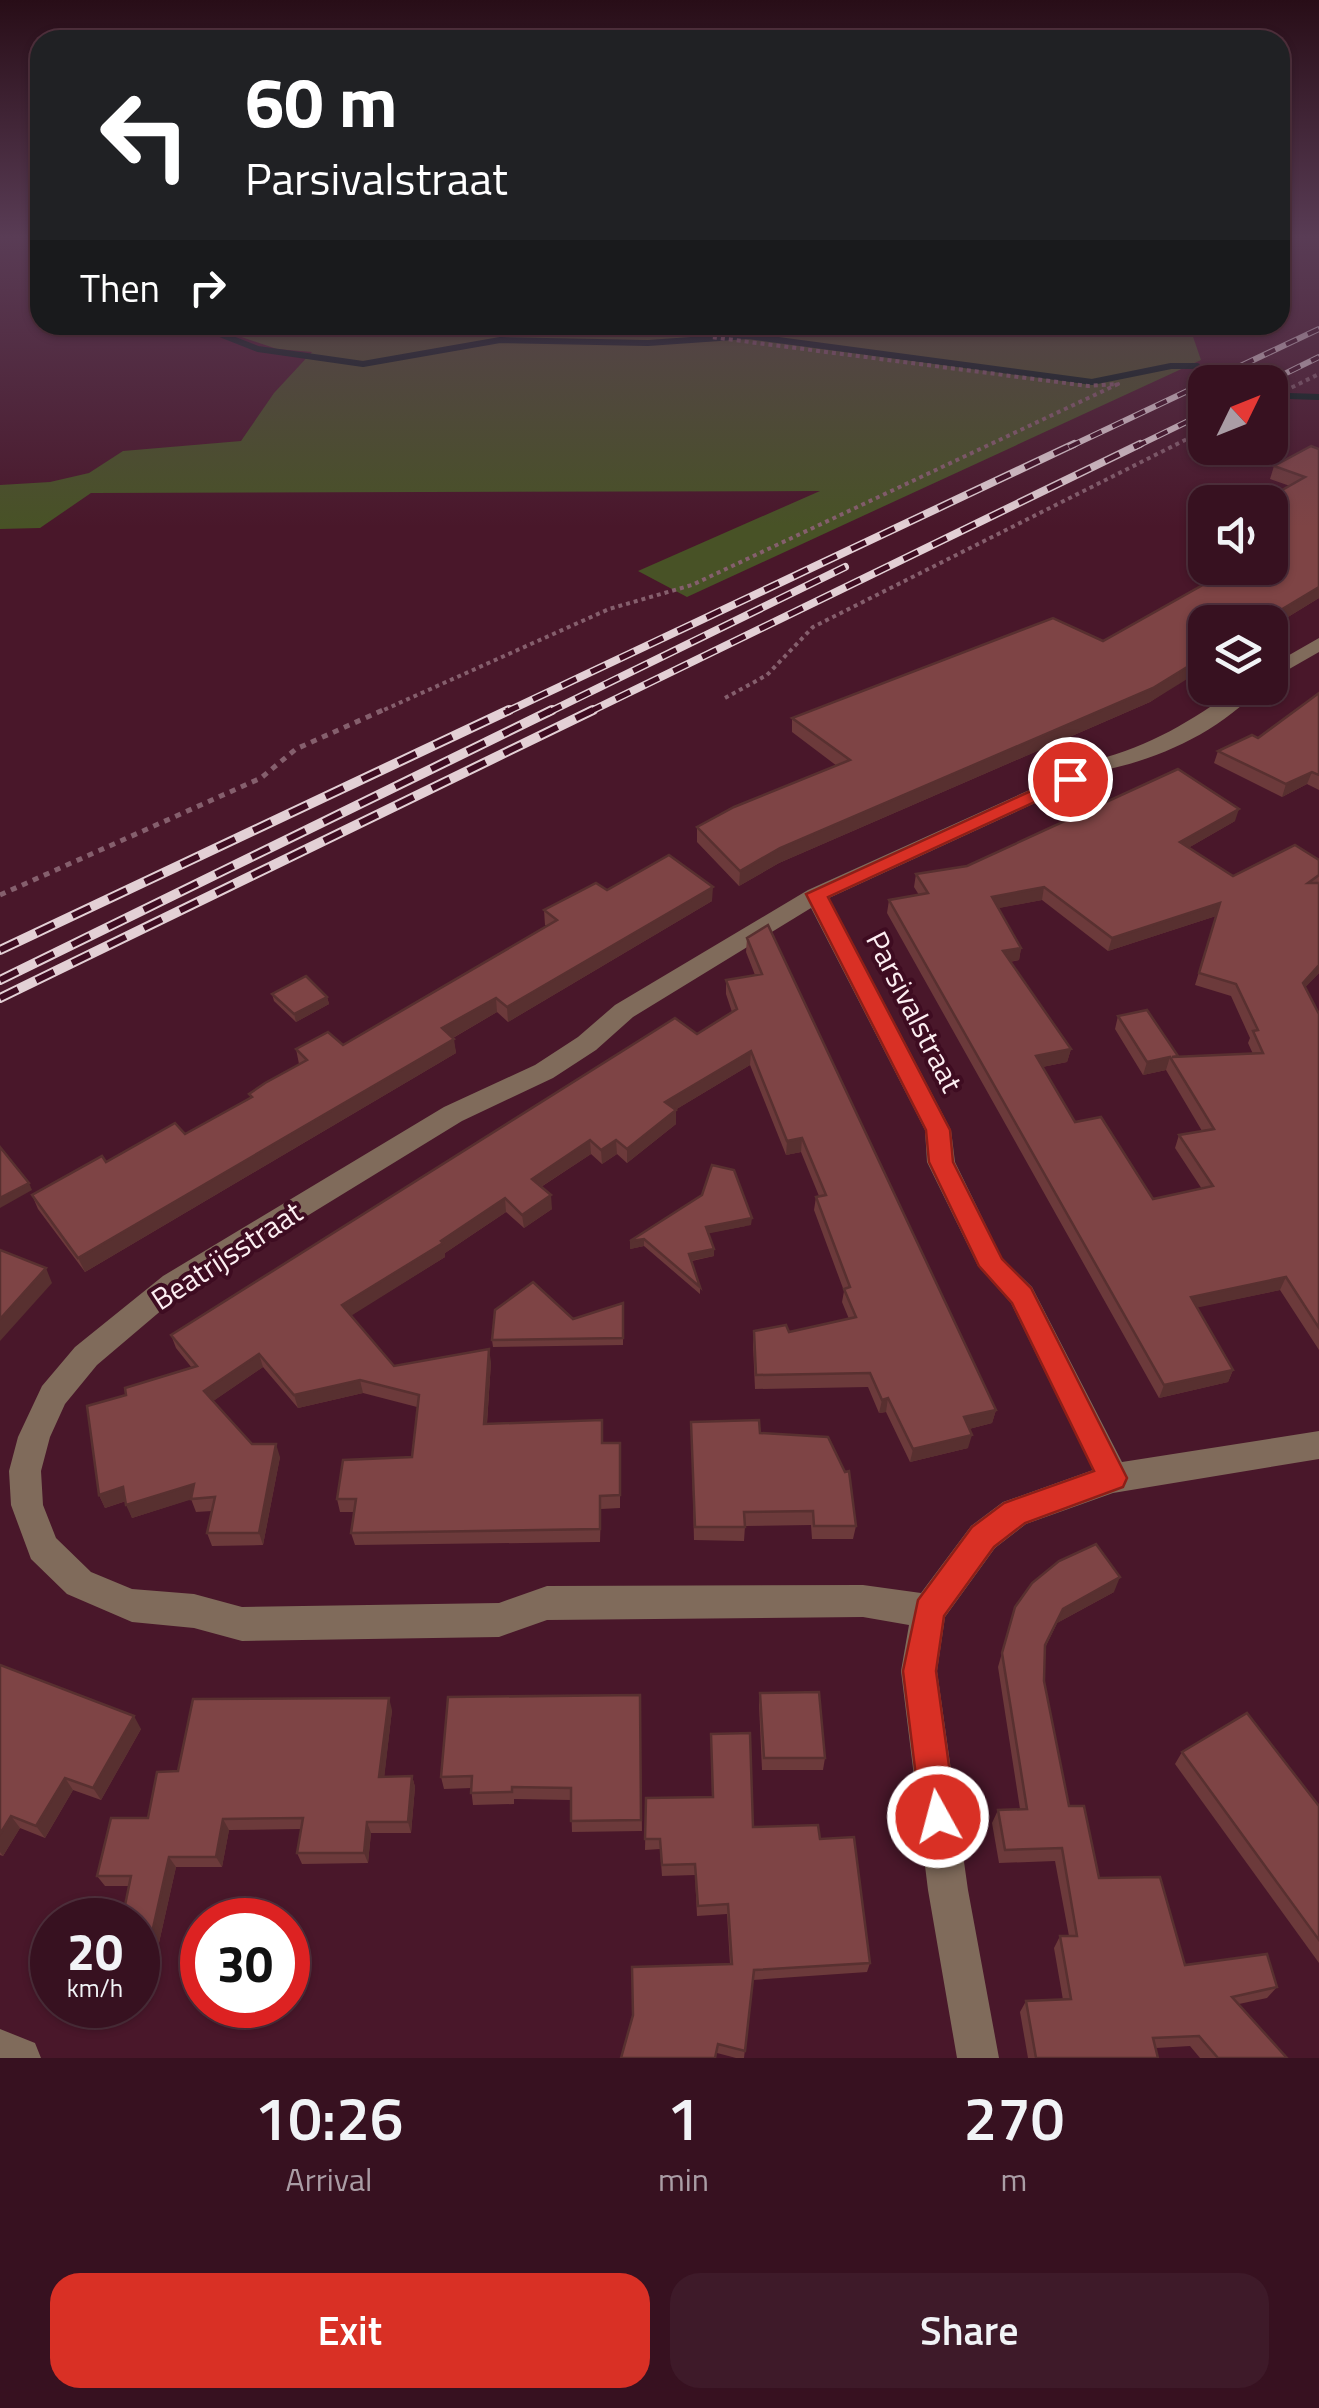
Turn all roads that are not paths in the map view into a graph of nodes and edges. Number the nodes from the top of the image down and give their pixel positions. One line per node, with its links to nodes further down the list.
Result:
1 (1319, 644): 2 (street)
2 (1288, 663)
3 (1226, 705): 4 (street, Beatrijsstraat)
4 (816, 894): 6 (street, Parsivalstraat); 7 (street, Beatrijsstraat)
5 (1319, 1445): 6 (street)
6 (1113, 1478): 7 (street)
7 (929, 1611): 10 (street)
8 (0, 2050): 9 (street)
9 (20, 2058)
10 (978, 2058)

